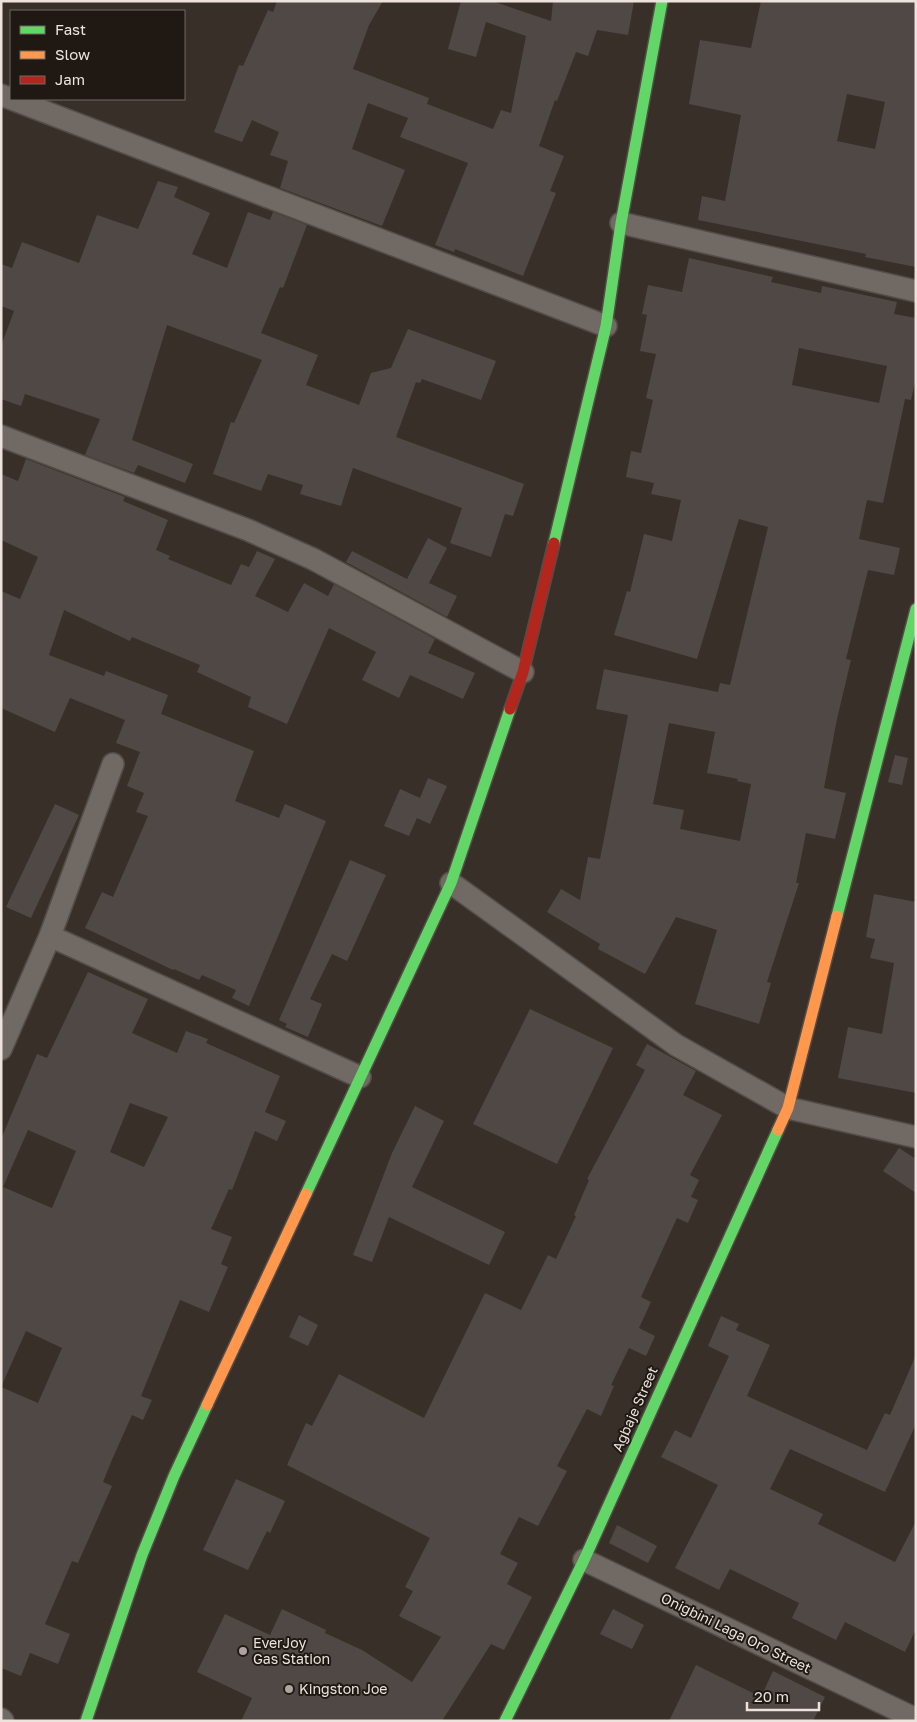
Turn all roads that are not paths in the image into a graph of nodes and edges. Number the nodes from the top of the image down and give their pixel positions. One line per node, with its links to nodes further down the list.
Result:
1 (662, 1): 3 (main road)
2 (14, 100): 5 (street)
3 (621, 223): 4 (street); 5 (main road)
4 (916, 291)
5 (606, 326): 8 (main road)
6 (1, 436): 8 (street)
7 (916, 608): 14 (main road, Agbaje Street)
8 (523, 672): 10 (main road)
9 (113, 764): 11 (street)
10 (451, 883): 13 (main road); 14 (street)
11 (50, 936): 12 (street); 13 (street)
12 (1, 1049)
13 (360, 1077): 18 (main road)
14 (788, 1108): 15 (street); 16 (main road, Agbaje Street)
15 (916, 1137)
16 (584, 1560): 17 (street, Onigbini Laga Oro Street); 19 (main road, Agbaje Street)
17 (916, 1719)
18 (86, 1721)
19 (505, 1721)

